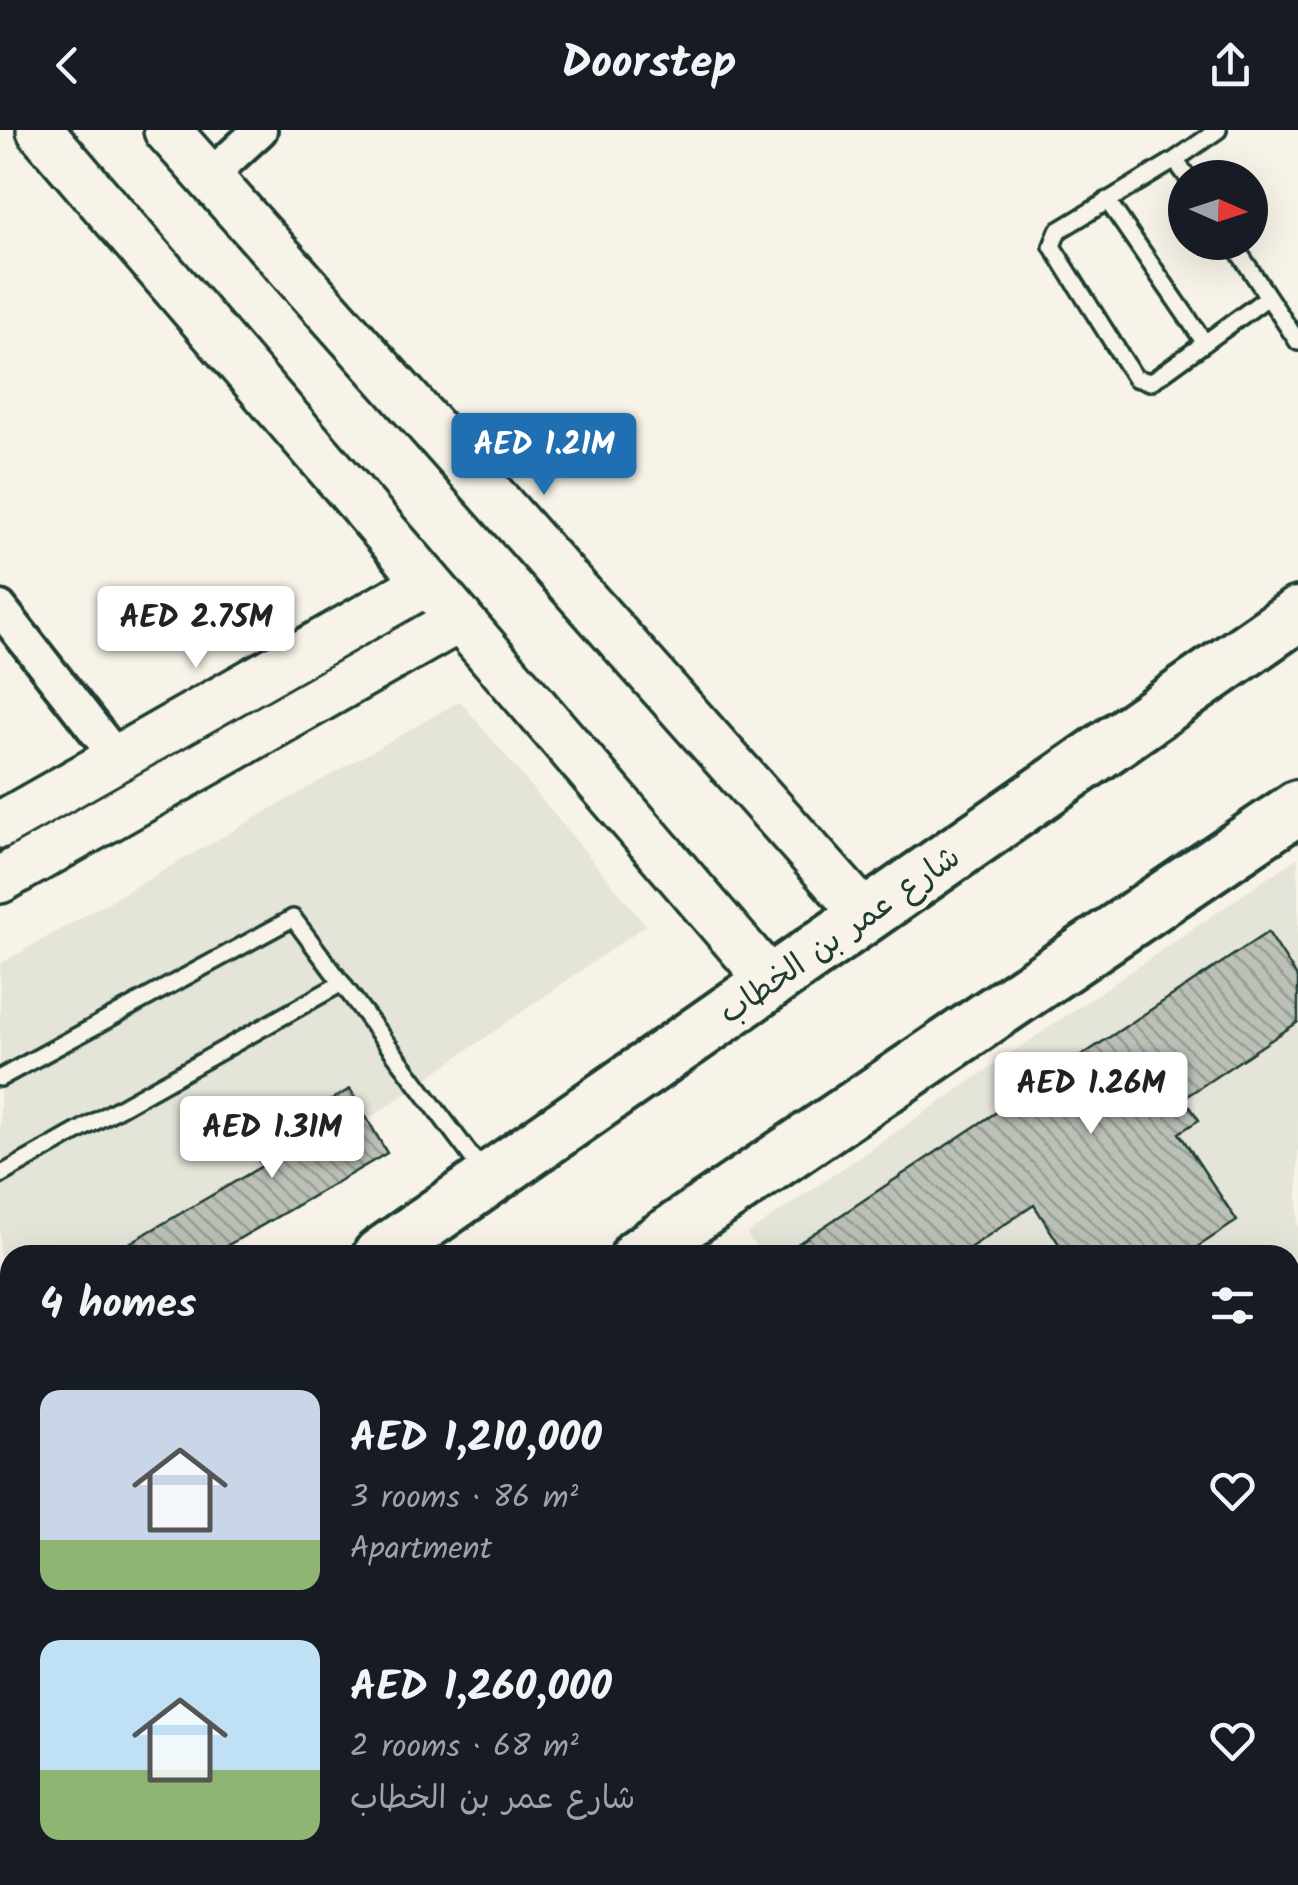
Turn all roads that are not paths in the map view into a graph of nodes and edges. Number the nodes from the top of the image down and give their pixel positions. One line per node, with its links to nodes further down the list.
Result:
1 (40, 130): 13 (street)
2 (167, 130): 7 (street)
3 (260, 130): 7 (street)
4 (1218, 130): 5 (lane)
5 (1175, 160)
6 (1168, 164): 8 (lane)
7 (209, 177): 21 (street)
8 (1107, 200): 12 (lane); 12 (lane)
9 (1244, 260): 10 (lane)
10 (1268, 297): 11 (lane); 12 (lane)
11 (1298, 342)
12 (1204, 343)
13 (428, 582): 16 (street); 17 (street)
14 (0, 608): 17 (street)
15 (1298, 614): 21 (main road, شارع عمر بن الخطاب)
16 (460, 619): 20 (street); 22 (street)
17 (117, 758): 19 (street)
18 (1298, 807): 28 (main road)
19 (0, 825)
20 (0, 880)
21 (866, 916): 22 (main road, شارع عمر بن الخطاب)
22 (771, 982): 26 (main road, شارع عمر بن الخطاب)
23 (342, 983): 24 (lane); 25 (lane); 26 (lane)
24 (0, 1078)
25 (0, 1175)
26 (488, 1180): 27 (main road, شارع عمر بن الخطاب)
27 (394, 1245)
28 (668, 1245)

